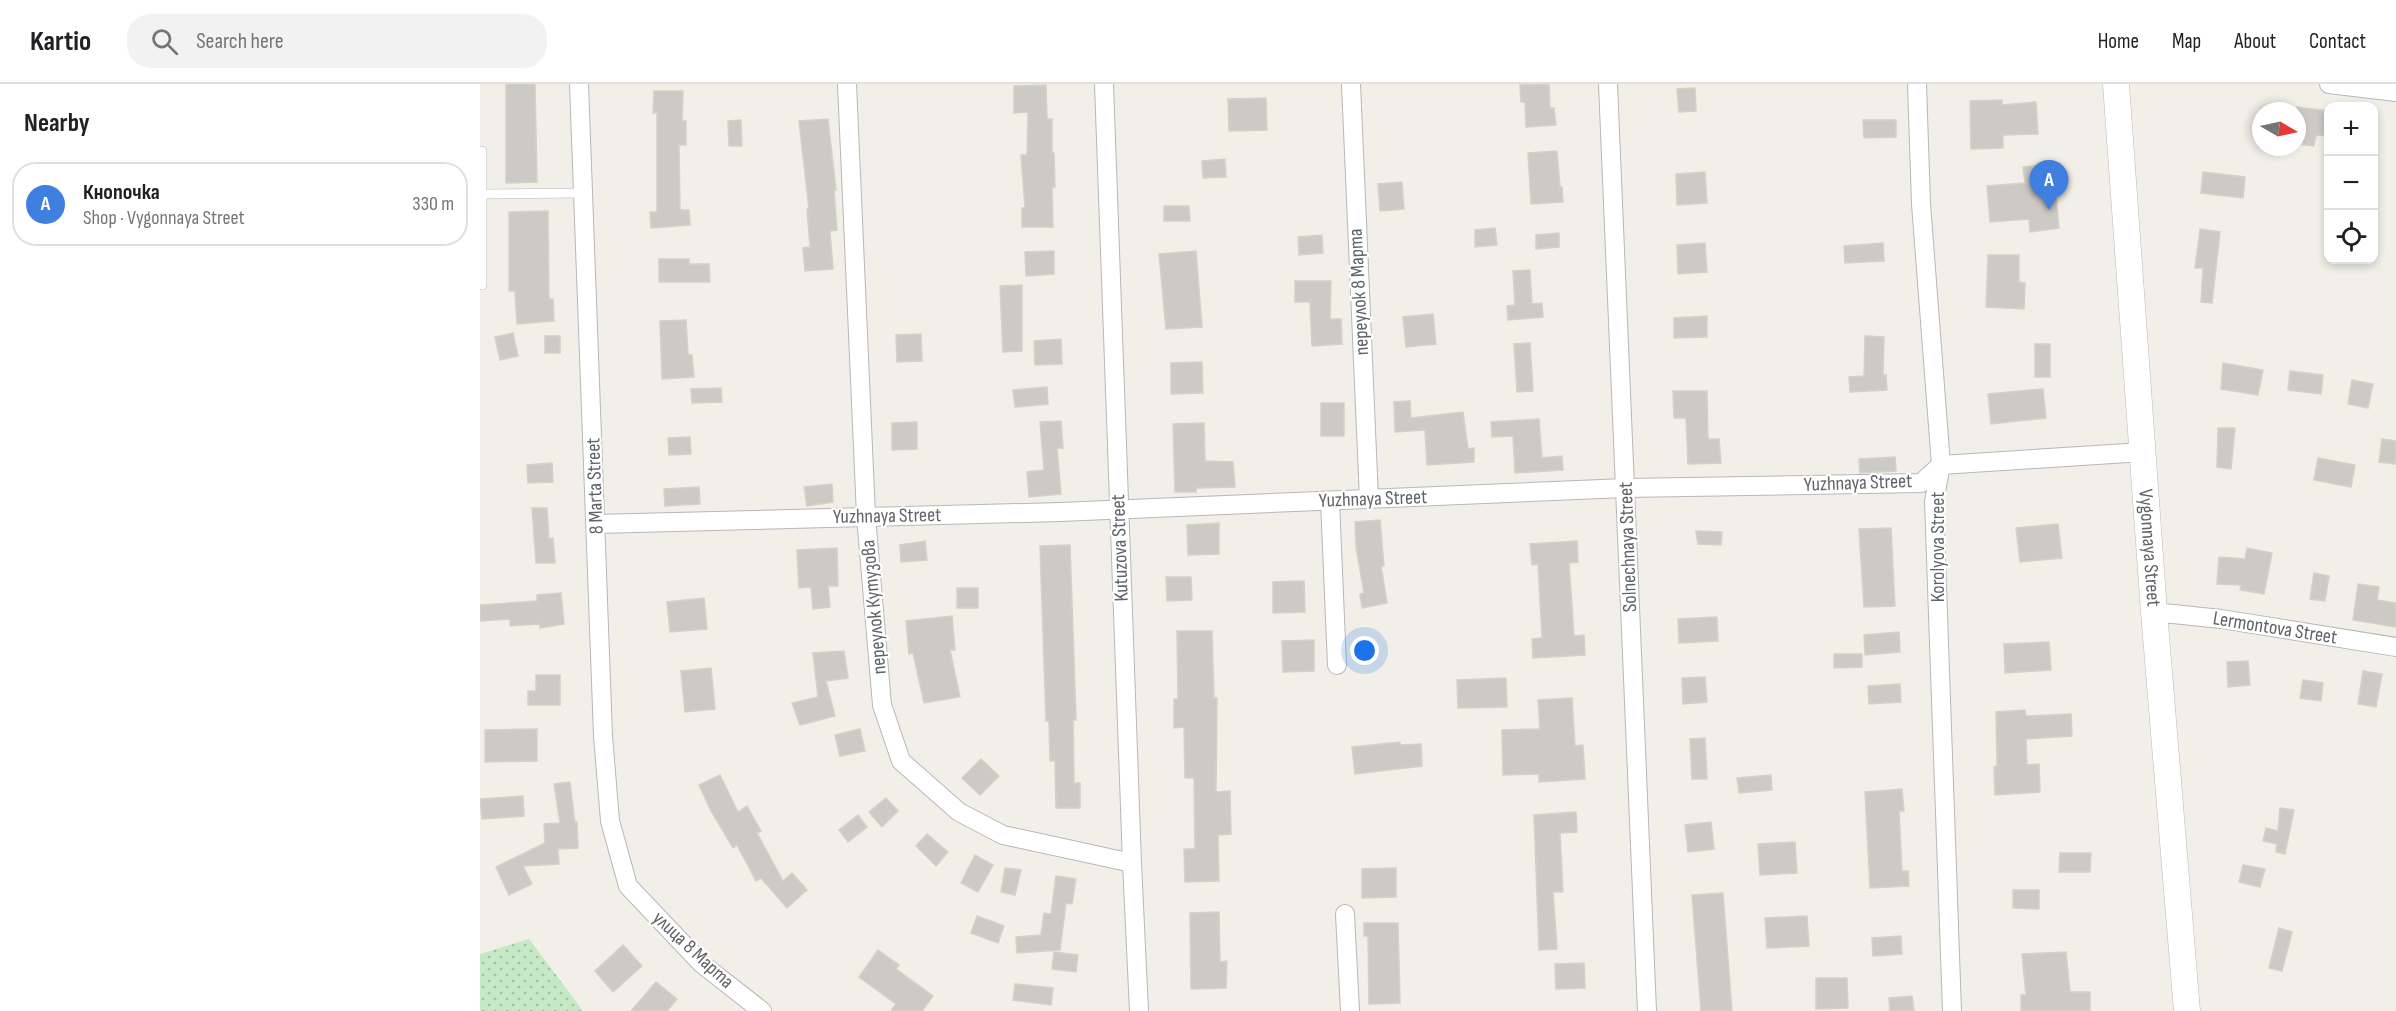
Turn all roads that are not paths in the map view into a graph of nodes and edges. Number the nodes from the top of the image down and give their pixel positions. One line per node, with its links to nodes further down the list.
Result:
1 (579, 84): 11 (street, 8 Marta Street)
2 (847, 84): 20 (street, переулок Кутузова)
3 (1104, 84): 19 (street, Kutuzova Street)
4 (1351, 84): 17 (street, переулок 8 Марта)
5 (1608, 84): 16 (street, Solnechnaya Street)
6 (1917, 84): 15 (street, Korolyova Street)
7 (2116, 84): 14 (street, Vygonnaya Street)
8 (2329, 84): 9 (street)
9 (2396, 92)
10 (482, 151): 12 (lane)
11 (582, 193): 12 (lane); 21 (street, 8 Marta Street)
12 (482, 194): 13 (lane)
13 (482, 285)
14 (2143, 452): 15 (street); 22 (street, Vygonnaya Street)
15 (1941, 465): 16 (street, Yuzhnaya Street); 31 (street, Korolyova Street)
16 (1625, 488): 17 (street, Yuzhnaya Street); 30 (street, Solnechnaya Street)
17 (1369, 499): 18 (street, Yuzhnaya Street)
18 (1330, 501): 19 (street, Yuzhnaya Street); 24 (street)
19 (1119, 509): 20 (street, Yuzhnaya Street); 25 (street, Kutuzova Street)
20 (866, 516): 21 (street, Yuzhnaya Street); 25 (street, переулок Кутузова)
21 (596, 524): 27 (street, улица 8 Марта)
22 (2154, 612): 23 (street, Lermontova Street); 32 (street, Vygonnaya Street)
23 (2396, 647)
24 (1337, 665)
25 (1132, 863): 28 (street, Kutuzova Street)
26 (1345, 914): 29 (street)
27 (762, 1011)
28 (1139, 1011)
29 (1350, 1011)
30 (1647, 1011)
31 (1952, 1011)
32 (2187, 1011)

